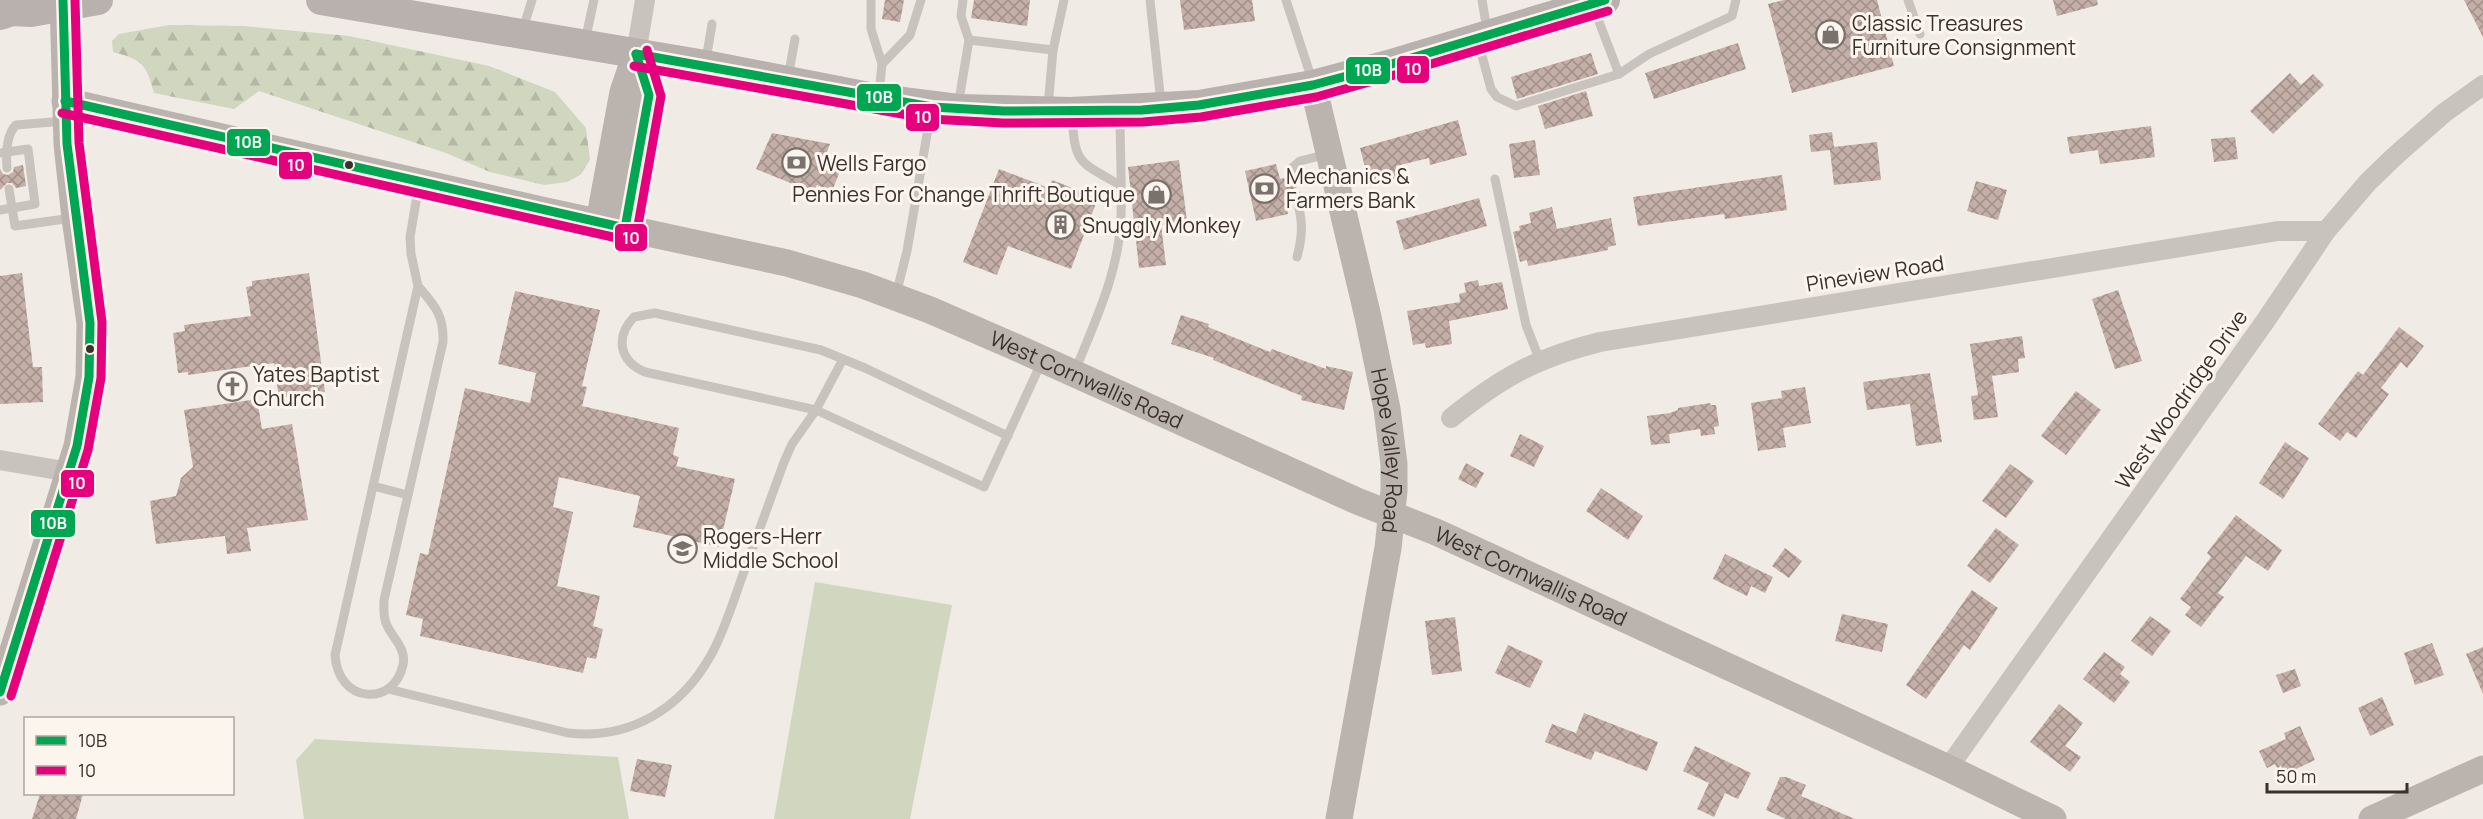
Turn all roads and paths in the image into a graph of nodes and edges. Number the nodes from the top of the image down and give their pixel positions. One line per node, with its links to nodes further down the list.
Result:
1 (63, 0): 38 (street)
2 (98, 0): 17 (main road)
3 (532, 0): 22 (lane)
4 (594, 0): 26 (lane)
5 (645, 0): 28 (street)
6 (871, 0): 29 (lane)
7 (921, 0): 29 (lane)
8 (963, 0): 25 (lane)
9 (1064, 0): 27 (lane)
10 (1150, 0): 37 (lane)
11 (1286, 0): 33 (lane)
12 (1482, 0): 23 (lane)
13 (1736, 0): 31 (lane)
14 (1908, 0): 21 (lane)
15 (335, 1): 22 (main road)
16 (1599, 2): 23 (main road); 31 (lane)
17 (31, 12): 18 (main road); 20 (main road)
18 (0, 15)
19 (712, 24): 30 (lane)
20 (0, 32)
21 (1920, 34)
22 (521, 35): 26 (main road)
23 (1483, 37): 31 (lane); 33 (main road)
24 (795, 39): 32 (lane)
25 (969, 40): 27 (lane); 36 (lane)
26 (584, 45): 28 (main road)
27 (1053, 50): 40 (lane)
28 (636, 54): 30 (main road); 53 (street)
29 (882, 64): 35 (lane)
30 (705, 65): 32 (main road)
31 (1618, 74)
32 (787, 80): 35 (main road)
33 (1313, 85): 37 (main road); 42 (street, Hope Valley Road)
34 (2483, 85): 54 (street, West Woodridge Drive)
35 (879, 99): 36 (main road)
36 (945, 108): 40 (main road); 57 (lane)
37 (1161, 108): 39 (main road)
38 (66, 111): 41 (lane); 46 (street, West Cornwallis Road); 52 (street)
39 (1120, 111): 40 (main road); 47 (lane)
40 (1060, 112): 47 (lane)
41 (3, 153): 43 (lane); 50 (lane)
42 (1330, 154): 44 (lane); 69 (street, Hope Valley Road)
43 (7, 168)
44 (1292, 177)
45 (1495, 178): 60 (lane)
46 (419, 182): 53 (street, West Cornwallis Road); 56 (lane)
47 (1120, 185): 61 (lane)
48 (9, 189): 50 (lane)
49 (1296, 194): 55 (lane)
50 (12, 208): 51 (lane); 52 (lane)
51 (0, 210)
52 (75, 218): 66 (street)
53 (612, 225): 57 (street, West Cornwallis Road)
54 (2326, 231): 60 (street, Pineview Road); 72 (street, West Woodridge Drive)
55 (1297, 257)
56 (418, 286): 67 (lane); 68 (lane)
57 (896, 297): 59 (street, West Cornwallis Road)
58 (843, 358): 62 (lane); 62 (lane); 64 (lane)
59 (1043, 359): 61 (street, West Cornwallis Road); 64 (lane)
60 (1540, 361): 63 (street, Pineview Road)
61 (1074, 373): 69 (street, West Cornwallis Road)
62 (816, 410): 64 (lane); 70 (lane)
63 (1451, 418)
64 (1008, 436)
65 (0, 460): 66 (street)
66 (70, 472): 71 (street)
67 (373, 486): 68 (lane); 70 (lane)
68 (408, 495): 70 (lane)
69 (1392, 515): 72 (street, West Cornwallis Road); 74 (street, Hope Valley Road)
70 (388, 689)
71 (0, 692)
72 (1948, 768): 75 (street, West Cornwallis Road)
73 (2483, 769): 76 (street)
74 (1339, 819)
75 (2052, 819)
76 (2372, 819)

